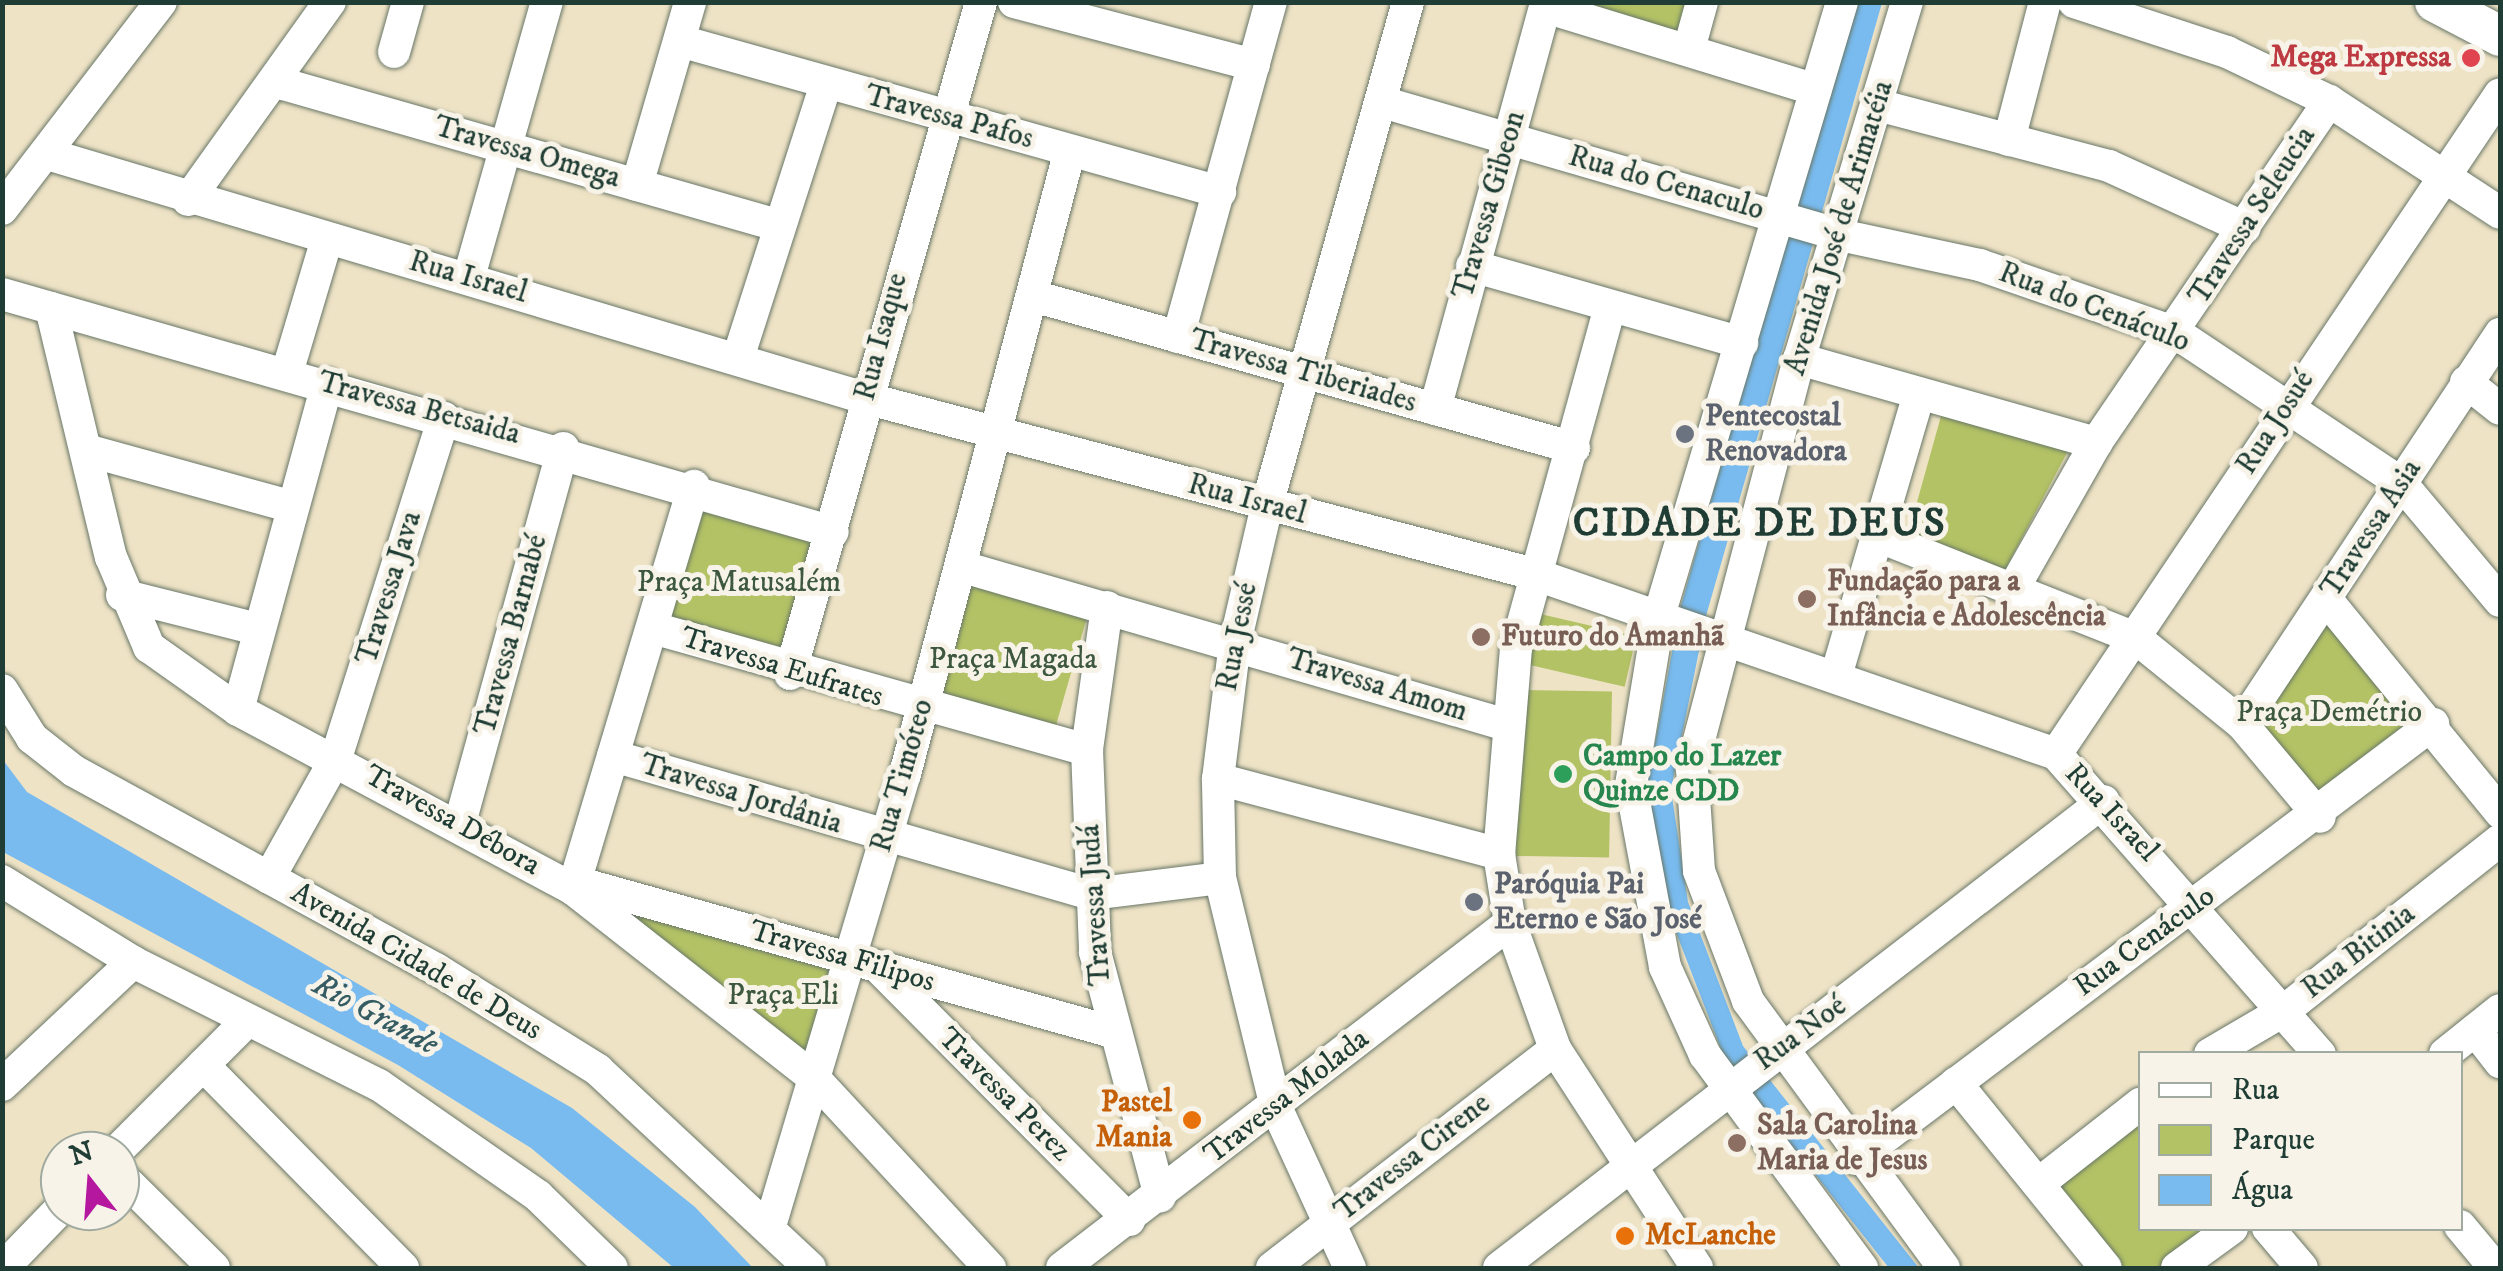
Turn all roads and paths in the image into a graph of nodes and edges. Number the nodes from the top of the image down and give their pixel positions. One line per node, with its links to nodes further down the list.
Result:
1 (161, 2): 34 (street)
2 (330, 2): 22 (street)
3 (408, 2): 20 (street)
4 (547, 2): 32 (street)
5 (690, 2): 18 (street)
6 (981, 2): 29 (street, Rua Isaque)
7 (1014, 2): 21 (street)
8 (1271, 2): 21 (street)
9 (1408, 2): 27 (street, Rua Jessé)
10 (1702, 2): 19 (street)
11 (1842, 2): 24 (street, Avenida José de Arimatéia)
12 (1906, 2): 28 (street, Avenida José de Arimatéia)
13 (2045, 2): 31 (street)
14 (2074, 2): 26 (street)
15 (2435, 2): 17 (main road)
16 (1546, 5): 19 (street); 30 (street, Travessa Gibeon)
17 (2500, 36)
18 (680, 41): 23 (street, Travessa Pafos); 36 (street)
19 (1689, 49): 24 (street)
20 (394, 52)
21 (1254, 65): 37 (street)
22 (276, 82): 32 (street, Travessa Omega); 38 (street)
23 (826, 84): 29 (street, Travessa Pafos); 42 (street)
24 (1816, 90): 41 (street, Avenida José de Arimatéia)
25 (2500, 94): 35 (street, Rua Josué)
26 (2329, 101): 35 (street); 43 (street, Travessa Seleucia)
27 (1382, 102): 30 (street, Rua do Cenaculo); 59 (street, Rua Jessé)
28 (1878, 105): 31 (street); 44 (street, Avenida José de Arimatéia)
29 (946, 119): 33 (street, Travessa Pafos); 63 (street, Rua Isaque)
30 (1509, 140): 41 (street, Rua do Cenaculo); 46 (street, Travessa Gibeon)
31 (2009, 140): 43 (street)
32 (506, 147): 36 (street, Travessa Omega); 47 (street)
33 (1070, 150): 37 (street, Travessa Pafos); 49 (street, Rua Timóteo)
34 (47, 154): 38 (street, Rua Israel); 39 (street)
35 (2450, 174): 40 (street); 64 (street, Rua Josué)
36 (637, 185): 42 (street, Travessa Omega)
37 (1220, 192): 54 (street)
38 (188, 200): 45 (street, Rua Israel)
39 (2, 209)
40 (2500, 213)
41 (1784, 217): 44 (street, Rua do Cenaculo); 55 (street, Avenida José de Arimatéia)
42 (777, 226): 56 (street)
43 (2245, 228): 52 (street, Travessa Seleucia)
44 (1831, 233): 52 (street, Rua do Cenáculo); 57 (street, Avenida José de Arimatéia)
45 (326, 238): 47 (street, Rua Israel); 58 (street)
46 (1472, 266): 50 (street); 65 (street, Travessa Gibeon)
47 (469, 277): 56 (street, Rua Israel)
48 (2, 294): 51 (street, Travessa Betsaida)
49 (1033, 296): 54 (street, Travessa Tiberiades); 68 (street, Rua Timóteo)
50 (1610, 307): 55 (street); 71 (street)
51 (51, 308): 58 (street, Travessa Betsaida); 72 (street, Travessa Débora)
52 (2176, 333): 64 (street, Rua do Cenáculo); 69 (street, Travessa Seleucia)
53 (2500, 334): 60 (street, Travessa Asia)
54 (1178, 337): 59 (street, Travessa Tiberiades)
55 (1742, 343): 86 (street, Avenida José de Arimatéia)
56 (738, 358): 63 (street, Rua Israel)
57 (1799, 359): 62 (street); 89 (street, Avenida José de Arimatéia)
58 (287, 373): 61 (street, Travessa Betsaida)
59 (1304, 376): 65 (street, Travessa Tiberiades); 75 (street, Rua Jessé)
60 (2466, 382): 66 (street); 73 (street, Travessa Asia)
61 (327, 384): 67 (street, Travessa Betsaida); 76 (street)
62 (1919, 394): 69 (street); 78 (street)
63 (865, 398): 68 (street, Rua Israel); 77 (street, Rua Isaque)
64 (2288, 400): 73 (street, Rua do Cenáculo); 90 (street, Rua Josué)
65 (1434, 409): 71 (street, Travessa Tiberiades)
66 (2500, 409)
67 (444, 418): 70 (street, Travessa Betsaida); 103 (street, Travessa Java)
68 (996, 433): 75 (street, Rua Israel); 79 (street, Rua Timóteo)
69 (2096, 443): 81 (street, Travessa Seleucia)
70 (563, 448): 74 (street, Travessa Betsaida); 108 (street, Travessa Barnabé)
71 (1574, 448): 80 (street)
72 (86, 450): 76 (street); 82 (street, Travessa Débora)
73 (2401, 483): 83 (street, Travessa Asia); 84 (street, Rua do Cenáculo)
74 (694, 486): 77 (street, Travessa Betsaida); 87 (street)
75 (1267, 505): 80 (street, Rua Israel); 91 (street, Rua Jessé)
76 (290, 506): 88 (street)
77 (833, 532): 92 (street, Rua Isaque)
78 (1880, 537): 81 (street); 93 (street)
79 (962, 568): 85 (street, Travessa Amom); 96 (street, Rua Timóteo)
80 (1534, 574): 86 (street, Rua Israel); 97 (street)
81 (2016, 584): 90 (street)
82 (122, 595): 88 (street); 95 (street, Travessa Débora)
83 (2327, 600): 98 (street, Travessa Asia); 99 (street)
84 (2500, 602)
85 (1107, 607): 91 (street, Travessa Amom); 100 (street, Travessa Judá)
86 (1664, 617): 89 (street, Rua Israel); 135 (street, Avenida José de Arimatéia)
87 (652, 628): 92 (street, Travessa Eufrates); 102 (street)
88 (257, 629): 95 (street)
89 (1720, 633): 93 (street, Rua Israel); 129 (street, Avenida José de Arimatéia)
90 (2138, 638): 98 (street); 101 (street, Rua Josué)
91 (1235, 644): 97 (street, Travessa Amom); 104 (street, Rua Jessé)
92 (790, 674): 96 (street, Travessa Eufrates)
93 (1836, 676): 101 (street, Rua Israel)
94 (2, 690): 112 (street, Avenida Cidade de Deus)
95 (238, 710): 103 (street, Travessa Débora)
96 (922, 710): 100 (street, Travessa Eufrates); 109 (street, Rua Timóteo)
97 (1503, 724): 111 (street)
98 (2242, 724): 107 (street)
99 (2434, 724): 106 (street); 107 (street, Rua Cenáculo)
100 (1087, 750): 115 (street, Travessa Judá)
101 (2056, 754): 105 (street, Rua Israel)
102 (613, 756): 109 (street, Travessa Jordânia); 114 (street)
103 (336, 758): 108 (street, Travessa Débora); 112 (street, Travessa Java)
104 (1218, 779): 111 (street); 113 (street, Rua Jessé)
105 (2104, 801): 117 (street, Rua Israel); 129 (street, Rua Noé)
106 (2500, 812)
107 (2320, 817): 117 (street, Rua Cenáculo)
108 (460, 822): 114 (street, Travessa Débora)
109 (885, 840): 115 (street, Travessa Jordânia); 120 (street, Rua Timóteo)
110 (2500, 840): 121 (street, Rua Bitinia)
111 (1499, 854): 118 (street)
112 (269, 878): 145 (street, Avenida Cidade de Deus)
113 (1220, 878): 115 (street, Travessa Jordânia); 137 (street, Rua Jessé)
114 (575, 885): 120 (street, Travessa Filipos); 132 (street, Travessa Débora)
115 (1092, 894): 124 (street, Travessa Judá)
116 (8, 895): 119 (street)
117 (2195, 903): 121 (street, Rua Israel); 133 (street, Rua Cenáculo)
118 (1510, 923): 125 (street); 137 (street, Travessa Molada)
119 (133, 962): 122 (street); 134 (street)
120 (866, 963): 124 (street, Travessa Filipos); 132 (street, Rua Timóteo); 144 (street, Travessa Perez)
121 (2284, 1010): 126 (street, Rua Bitinia); 127 (street, Rua Israel)
122 (248, 1020): 131 (street); 151 (street)
123 (2488, 1020): 128 (street); 130 (street)
124 (1108, 1031): 143 (street, Travessa Judá)
125 (1556, 1049): 140 (street); 146 (street, Travessa Cirene)
126 (2215, 1051)
127 (2318, 1051)
128 (2449, 1051)
129 (1773, 1053): 135 (street, Rua Noé); 139 (street, Avenida José de Arimatéia)
130 (2500, 1062)
131 (203, 1065): 138 (street); 154 (street)
132 (814, 1078): 145 (street, Rua Timóteo); 156 (street, Travessa Débora)
133 (1956, 1082): 139 (street, Rua Cenáculo); 141 (street)
134 (2, 1085)
135 (1728, 1087): 140 (street, Rua Noé); 162 (street, Avenida José de Arimatéia)
136 (2138, 1106): 141 (street)
137 (1276, 1107): 143 (street, Travessa Molada); 146 (street, Rua Jessé)
138 (137, 1131)
139 (1856, 1159): 163 (street, Avenida José de Arimatéia)
140 (1624, 1168): 160 (street, Rua Noé); 161 (street)
141 (2038, 1184): 164 (street)
142 (140, 1195): 153 (street)
143 (1160, 1197): 144 (street, Travessa Molada)
144 (1129, 1220): 157 (street, Travessa Molada)
145 (770, 1226): 155 (street, Avenida Cidade de Deus)
146 (1326, 1226): 158 (street, Travessa Cirene); 159 (street, Rua Jessé)
147 (40, 1229): 152 (street)
148 (2463, 1230): 167 (street)
149 (2228, 1231): 165 (street)
150 (2271, 1231): 166 (street)
151 (595, 1263)
152 (6, 1265)
153 (214, 1268)
154 (403, 1268)
155 (810, 1268)
156 (990, 1268)
157 (1062, 1268)
158 (1272, 1268)
159 (1350, 1268)
160 (1499, 1268)
161 (1697, 1268)
162 (1862, 1268)
163 (1944, 1268)
164 (2106, 1268)
165 (2177, 1268)
166 (2302, 1268)
167 (2495, 1268)

